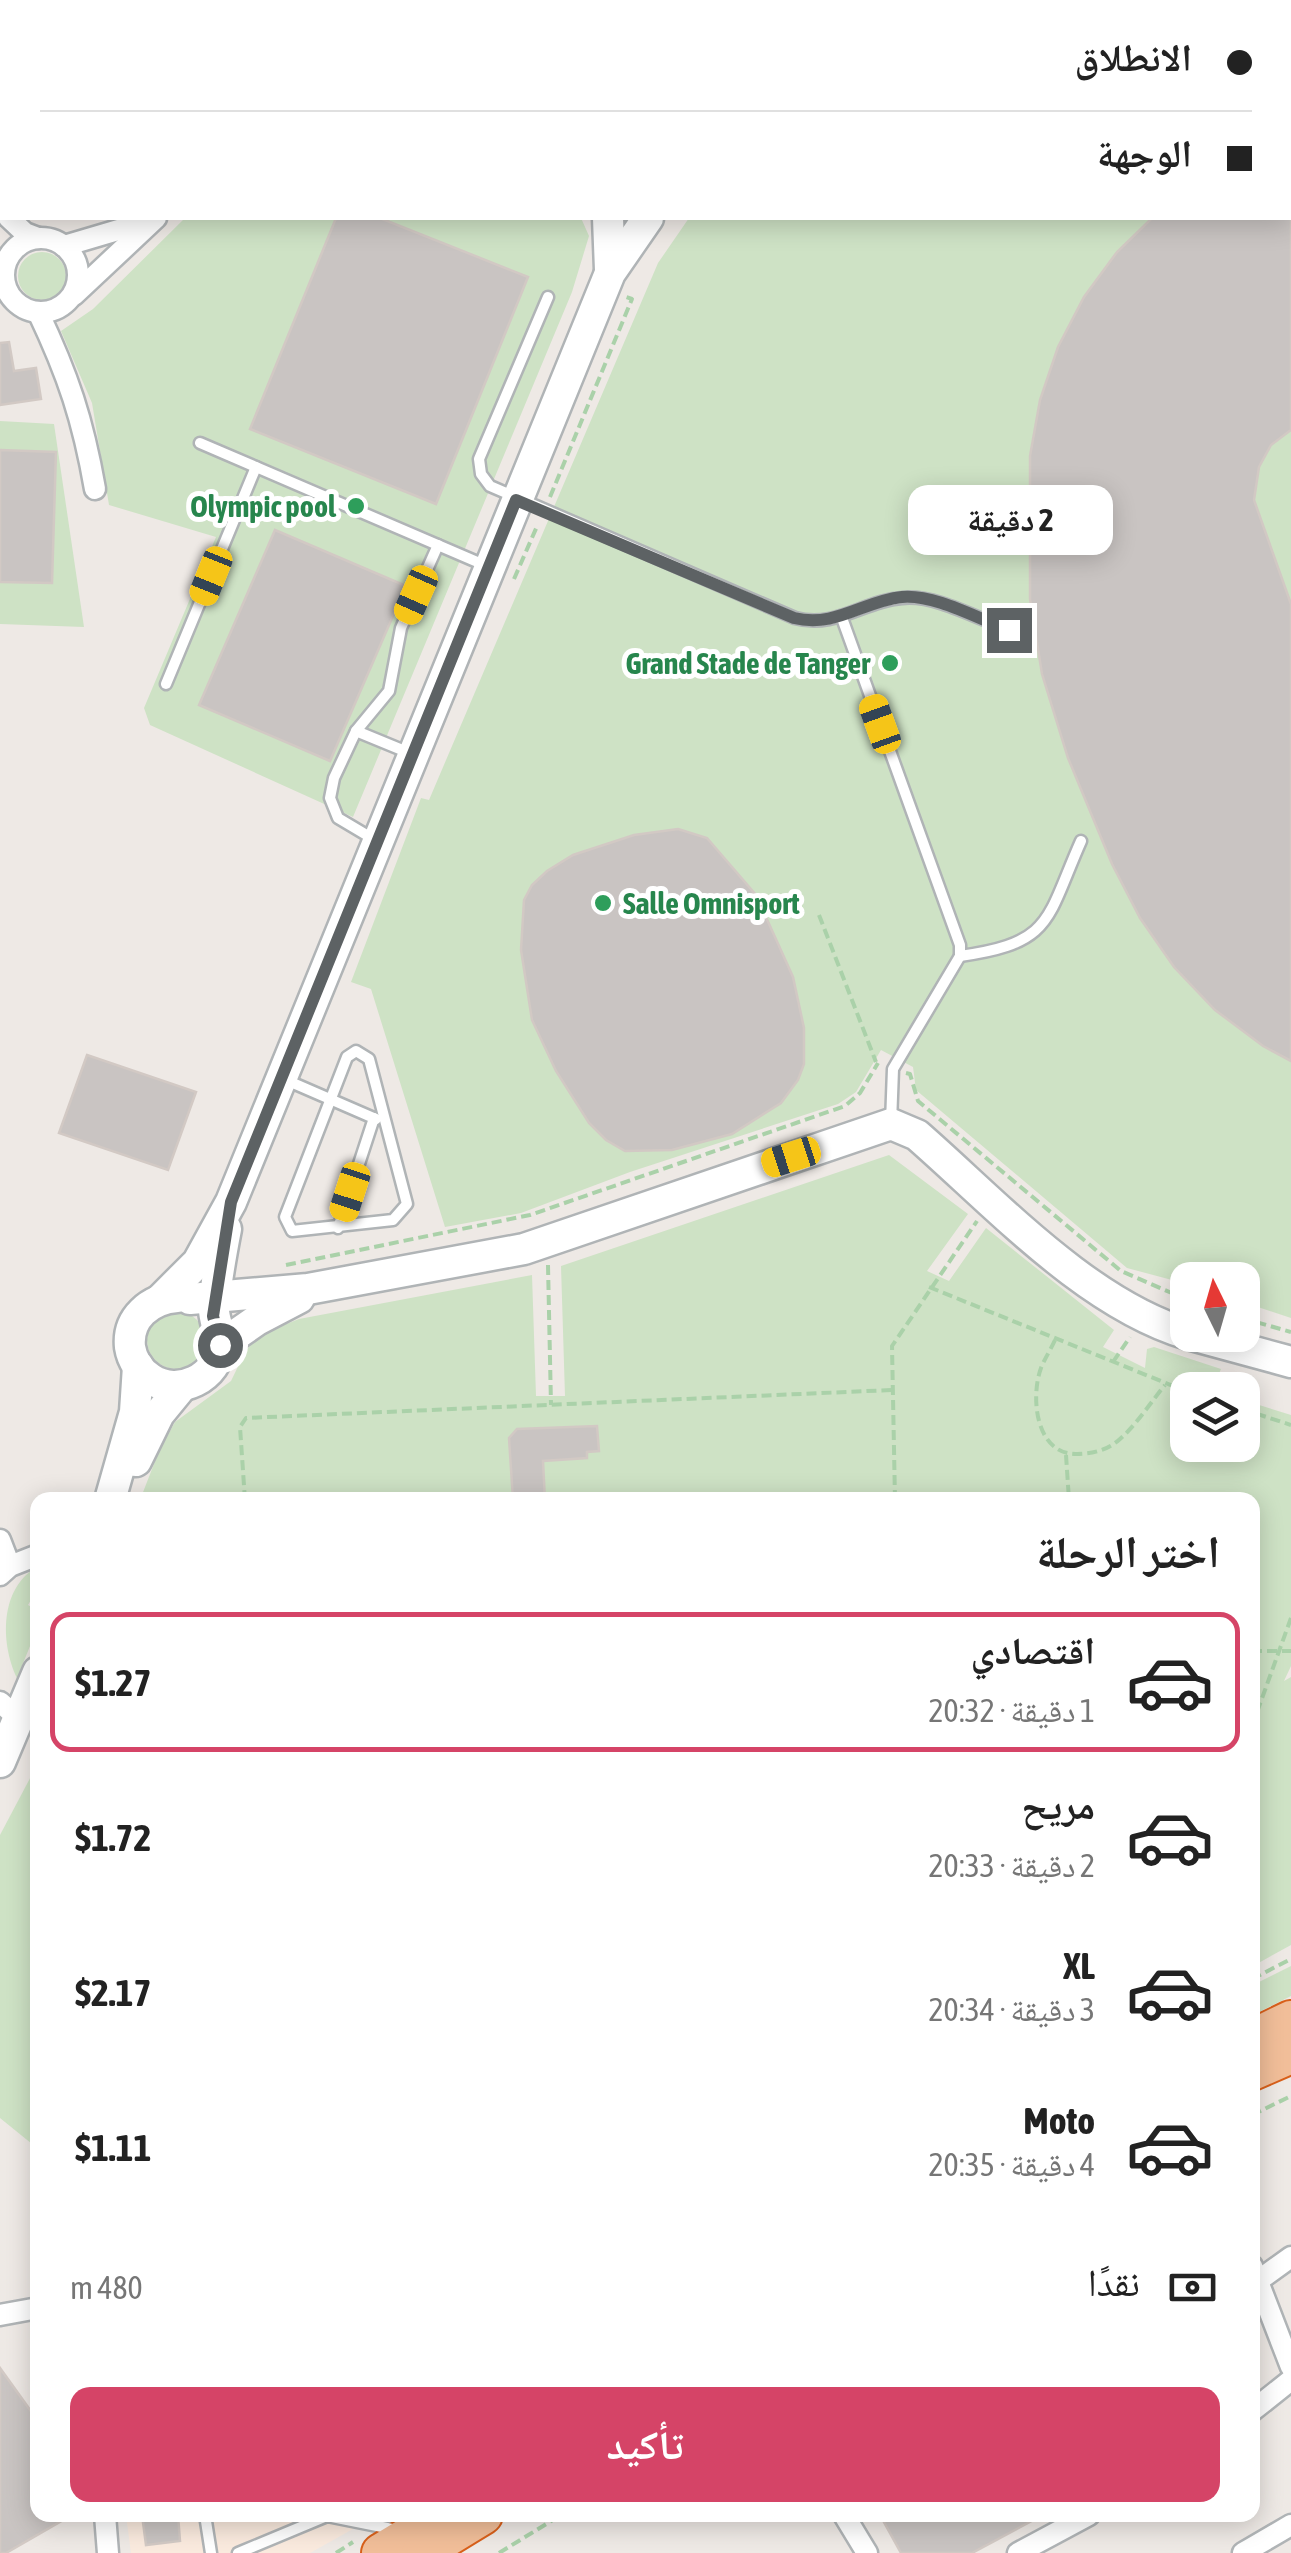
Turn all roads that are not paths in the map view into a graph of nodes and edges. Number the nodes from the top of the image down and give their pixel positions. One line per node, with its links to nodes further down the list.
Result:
1 (10, 220): 6 (street)
2 (148, 220): 7 (street)
3 (153, 220): 11 (street)
4 (608, 220): 9 (street)
5 (647, 220): 9 (street)
6 (38, 238): 7 (street); 8 (street)
7 (64, 246): 11 (street)
8 (1, 278): 12 (street)
9 (607, 281): 16 (street)
10 (548, 296): 16 (lane)
11 (71, 298): 12 (street)
12 (38, 312): 15 (street)
13 (200, 442): 14 (lane)
14 (256, 467): 17 (lane); 21 (lane)
15 (94, 490)
16 (530, 506): 18 (street); 19 (lane)
17 (438, 545): 18 (lane); 22 (lane)
18 (501, 575): 23 (street)
19 (842, 618): 20 (lane); 26 (lane)
20 (1009, 630)
21 (166, 684)
22 (356, 731): 23 (lane); 24 (lane)
23 (413, 755): 24 (street)
24 (376, 840): 27 (street)
25 (1080, 841): 26 (lane)
26 (960, 956): 31 (lane)
27 (281, 1077): 28 (lane); 32 (street)
28 (331, 1099): 29 (lane); 30 (lane); 33 (lane)
29 (374, 1118): 30 (lane); 33 (lane)
30 (386, 1123): 33 (lane)
31 (891, 1124): 34 (street); 36 (street)
32 (231, 1202): 35 (street); 35 (street)
33 (338, 1228)
34 (339, 1283): 35 (street); 35 (street)
35 (200, 1311): 39 (street); 40 (street)
36 (1170, 1328)
37 (1255, 1352): 38 (street)
38 (1291, 1362)
39 (138, 1366): 40 (street); 41 (street)
40 (182, 1386): 42 (street)
41 (113, 1492)
42 (114, 1492)
43 (0, 1540): 45 (street)
44 (30, 1559): 45 (street)
45 (5, 1571)
46 (30, 1682): 47 (street)
47 (9, 1710): 48 (street)
48 (0, 1762)
49 (1291, 2020): 50 (highway)
50 (1260, 2035)
51 (1291, 2054): 52 (highway)
52 (1260, 2068)
53 (1291, 2257): 54 (street)
54 (1260, 2271)
55 (1260, 2284): 58 (street)
56 (30, 2309): 57 (street)
57 (0, 2315)
58 (1291, 2367)
59 (1291, 2380): 60 (street)
60 (1260, 2405)
61 (105, 2522): 70 (street)
62 (206, 2522): 71 (lane)
63 (311, 2522): 72 (lane)
64 (352, 2522): 69 (lane)
65 (463, 2522): 69 (highway)
66 (848, 2522): 73 (street)
67 (1076, 2522): 74 (street)
68 (1291, 2526): 75 (street)
69 (414, 2539)
70 (102, 2550)
71 (211, 2553)
72 (238, 2553)
73 (867, 2553)
74 (1018, 2553)
75 (1242, 2553)

